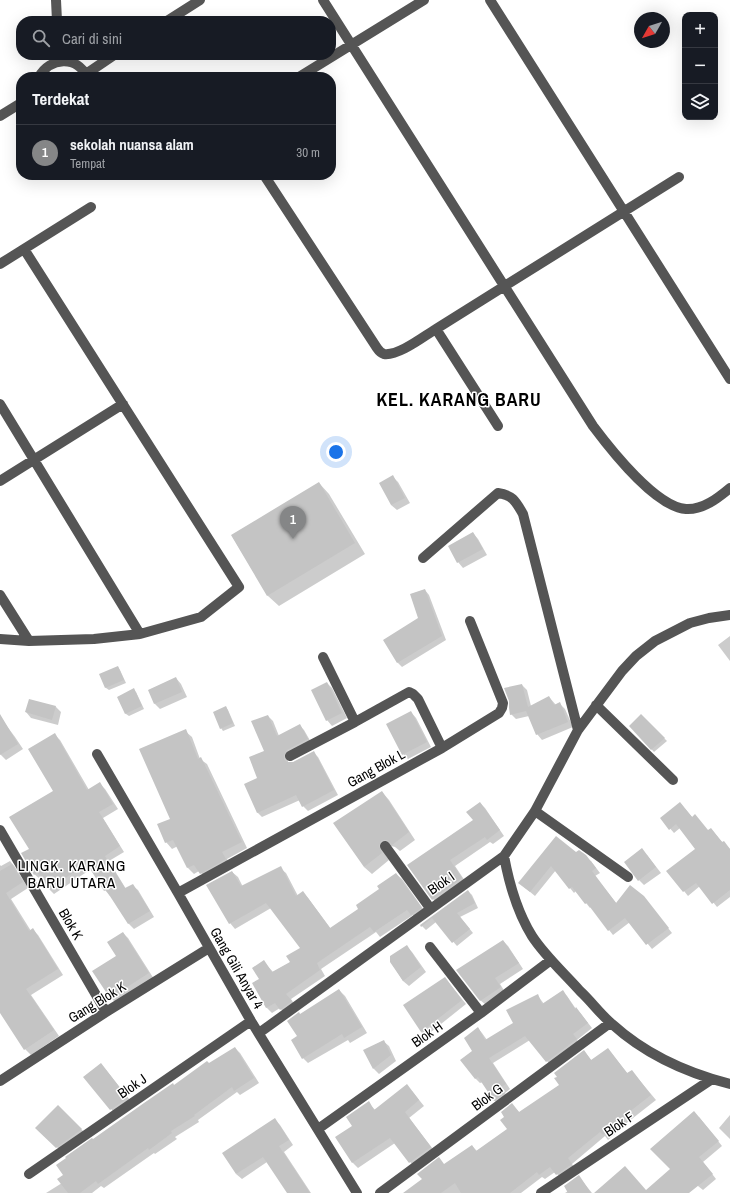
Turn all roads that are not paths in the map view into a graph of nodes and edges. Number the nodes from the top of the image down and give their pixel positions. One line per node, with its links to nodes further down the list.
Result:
1 (56, 0): 6 (street)
2 (200, 0): 7 (street)
3 (323, 0): 8 (street)
4 (424, 0): 10 (street)
5 (490, 0): 25 (street)
6 (57, 16)
7 (175, 16)
8 (333, 16)
9 (336, 20): 10 (street)
10 (352, 45): 11 (street); 28 (street)
11 (336, 55)
12 (57, 60): 16 (street)
13 (65, 60): 17 (street)
14 (107, 60): 18 (street)
15 (327, 60): 19 (street)
16 (43, 72)
17 (84, 72)
18 (90, 72)
19 (307, 72)
20 (16, 106): 21 (street)
21 (0, 116)
22 (679, 177): 25 (street)
23 (267, 180): 29 (street)
24 (91, 207): 26 (street)
25 (624, 212): 28 (street); 30 (street)
26 (24, 248): 27 (street); 32 (street)
27 (0, 264)
28 (504, 286): 29 (street); 36 (street)
29 (436, 329): 33 (street)
30 (730, 379)
31 (0, 404): 34 (street)
32 (123, 404): 34 (street); 41 (street)
33 (498, 426)
34 (34, 460): 35 (street); 41 (street)
35 (0, 481)
36 (730, 488)
37 (423, 558): 47 (street)
38 (0, 595): 43 (street)
39 (730, 615): 45 (street, Blok I)
40 (470, 621): 48 (street, Gang Blok L)
41 (140, 634): 43 (street)
42 (0, 639): 43 (street)
43 (29, 641)
44 (323, 657): 46 (street)
45 (596, 705): 47 (street, Blok I); 51 (street)
46 (355, 722): 48 (street); 50 (street)
47 (578, 730): 52 (street, Blok I)
48 (442, 748): 57 (street, Gang Blok L)
49 (97, 754): 57 (street, Gang Gili Anyar 4)
50 (290, 756)
51 (673, 780)
52 (535, 811): 55 (street, Blok I); 56 (street)
53 (0, 830): 62 (street, Blok K)
54 (385, 846): 58 (street)
55 (504, 856): 58 (street, Blok I); 61 (street)
56 (628, 877)
57 (178, 893): 60 (street, Gang Gili Anyar 4)
58 (430, 908): 66 (street, Blok I)
59 (430, 947): 63 (street)
60 (209, 948): 62 (street, Gang Blok K); 64 (street, Gang Gili Anyar 4)
61 (551, 960): 63 (street, Blok H); 65 (street)
62 (106, 1012): 68 (street, Gang Blok K)
63 (481, 1013): 70 (street, Blok H)
64 (251, 1021): 66 (street, Gang Gili Anyar 4); 71 (street, Blok J)
65 (610, 1023): 67 (street); 73 (street, Blok G)
66 (259, 1033): 70 (street, Gang Gili Anyar 4)
67 (712, 1079): 69 (street); 74 (street, Blok F)
68 (0, 1081)
69 (730, 1084)
70 (318, 1129): 72 (street, Gang Gili Anyar 4)
71 (29, 1174)
72 (357, 1193)
73 (380, 1193)
74 (541, 1193)

